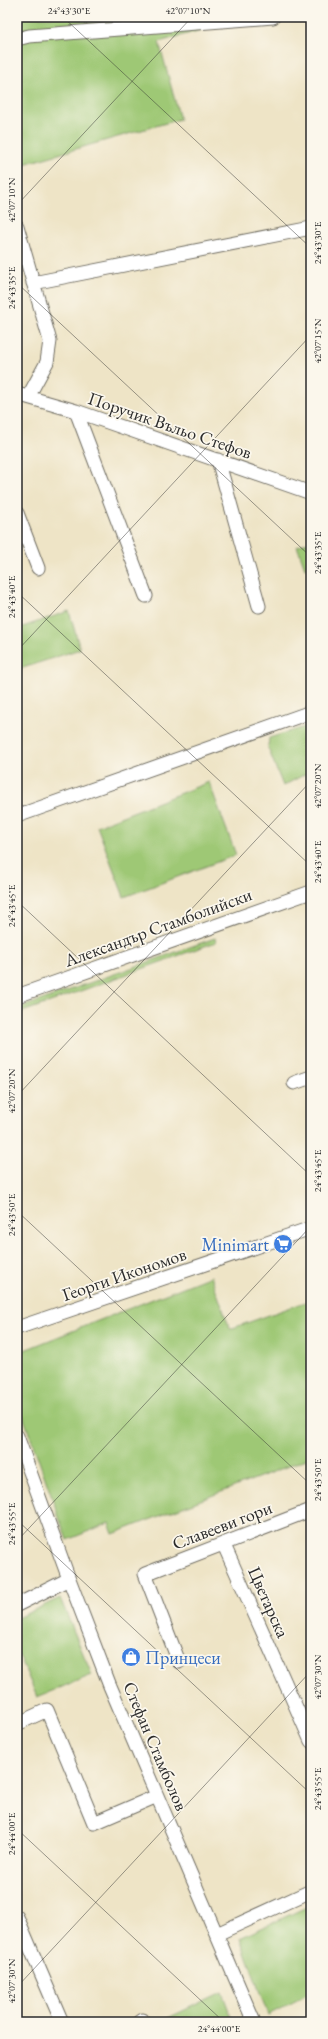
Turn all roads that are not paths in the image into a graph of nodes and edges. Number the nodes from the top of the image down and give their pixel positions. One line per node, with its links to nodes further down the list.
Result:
1 (274, 17): 2 (street)
2 (17, 39)
3 (17, 226): 5 (street)
4 (311, 228): 5 (street)
5 (34, 283): 6 (street)
6 (23, 395): 7 (street, Поручик Въльо Стефов)
7 (76, 411): 8 (street, Поручик Въльо Стефов); 12 (street)
8 (218, 460): 9 (street, Поручик Въльо Стефов); 13 (street)
9 (311, 493)
10 (17, 513): 11 (street)
11 (38, 568)
12 (146, 596)
13 (259, 606)
14 (311, 712): 15 (street)
15 (17, 816)
16 (311, 892): 17 (street, Александър Стамболийски)
17 (17, 996)
18 (311, 1077): 19 (street)
19 (294, 1083)
20 (311, 1228): 21 (street, Георги Икономов)
21 (17, 1328)
22 (17, 1436): 25 (street, Стефан Стамболов)
23 (311, 1510): 24 (street, Славееви гори)
24 (224, 1545): 27 (street, Славееви гори); 29 (street, Цветарска)
25 (69, 1579): 26 (street); 30 (street, Стефан Стамболов)
26 (17, 1605)
27 (178, 1662)
28 (17, 1724): 30 (street)
29 (311, 1741)
30 (157, 1796): 33 (street, Стефан Стамболов)
31 (311, 1891): 33 (street)
32 (18, 1922): 34 (street)
33 (217, 1934): 35 (street, Стефан Стамболов)
34 (62, 2022)
35 (254, 2022)

